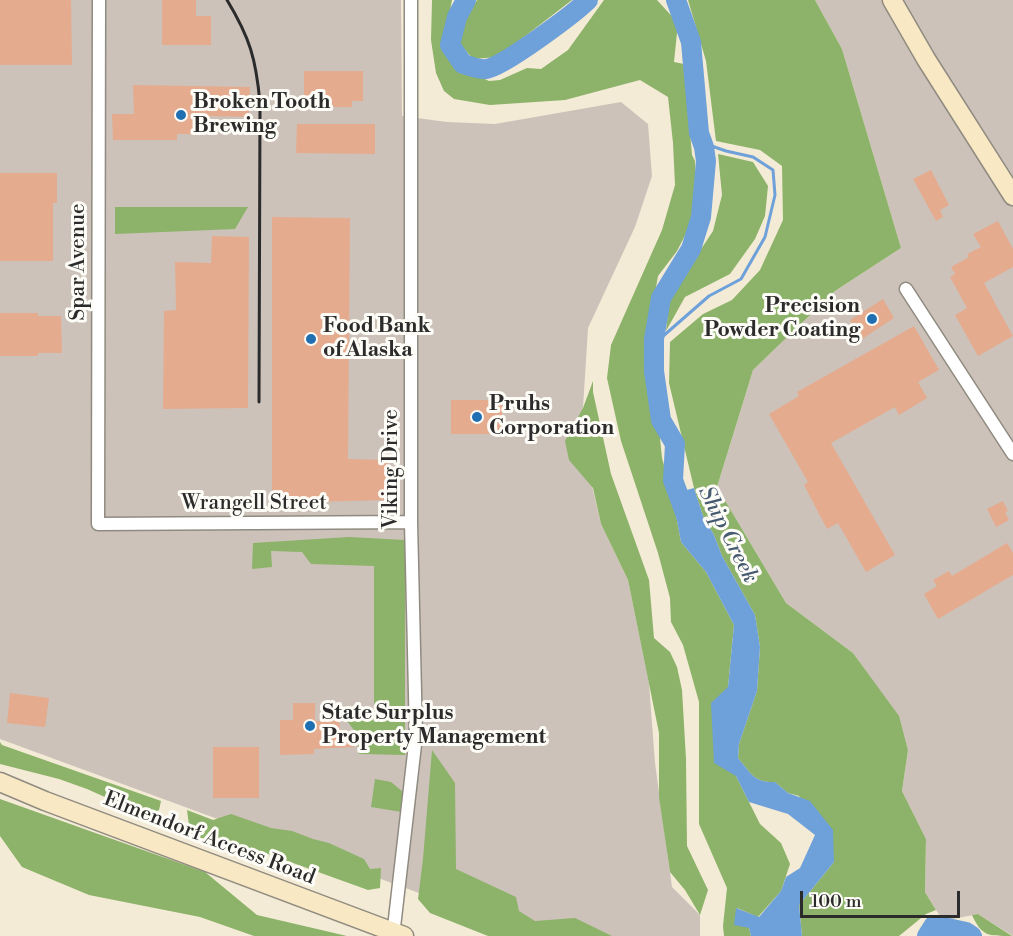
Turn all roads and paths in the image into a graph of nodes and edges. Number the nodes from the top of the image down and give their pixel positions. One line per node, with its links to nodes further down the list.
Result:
1 (99, 0): 8 (street, Spar Avenue)
2 (411, 0): 7 (street, Viking Drive)
3 (892, 0): 4 (street)
4 (1013, 196)
5 (906, 289): 6 (street)
6 (1011, 447)
7 (411, 522): 8 (street, Wrangell Street); 10 (street, Viking Drive)
8 (98, 524)
9 (0, 782): 10 (street, Elmendorf Access Road)
10 (397, 935)

